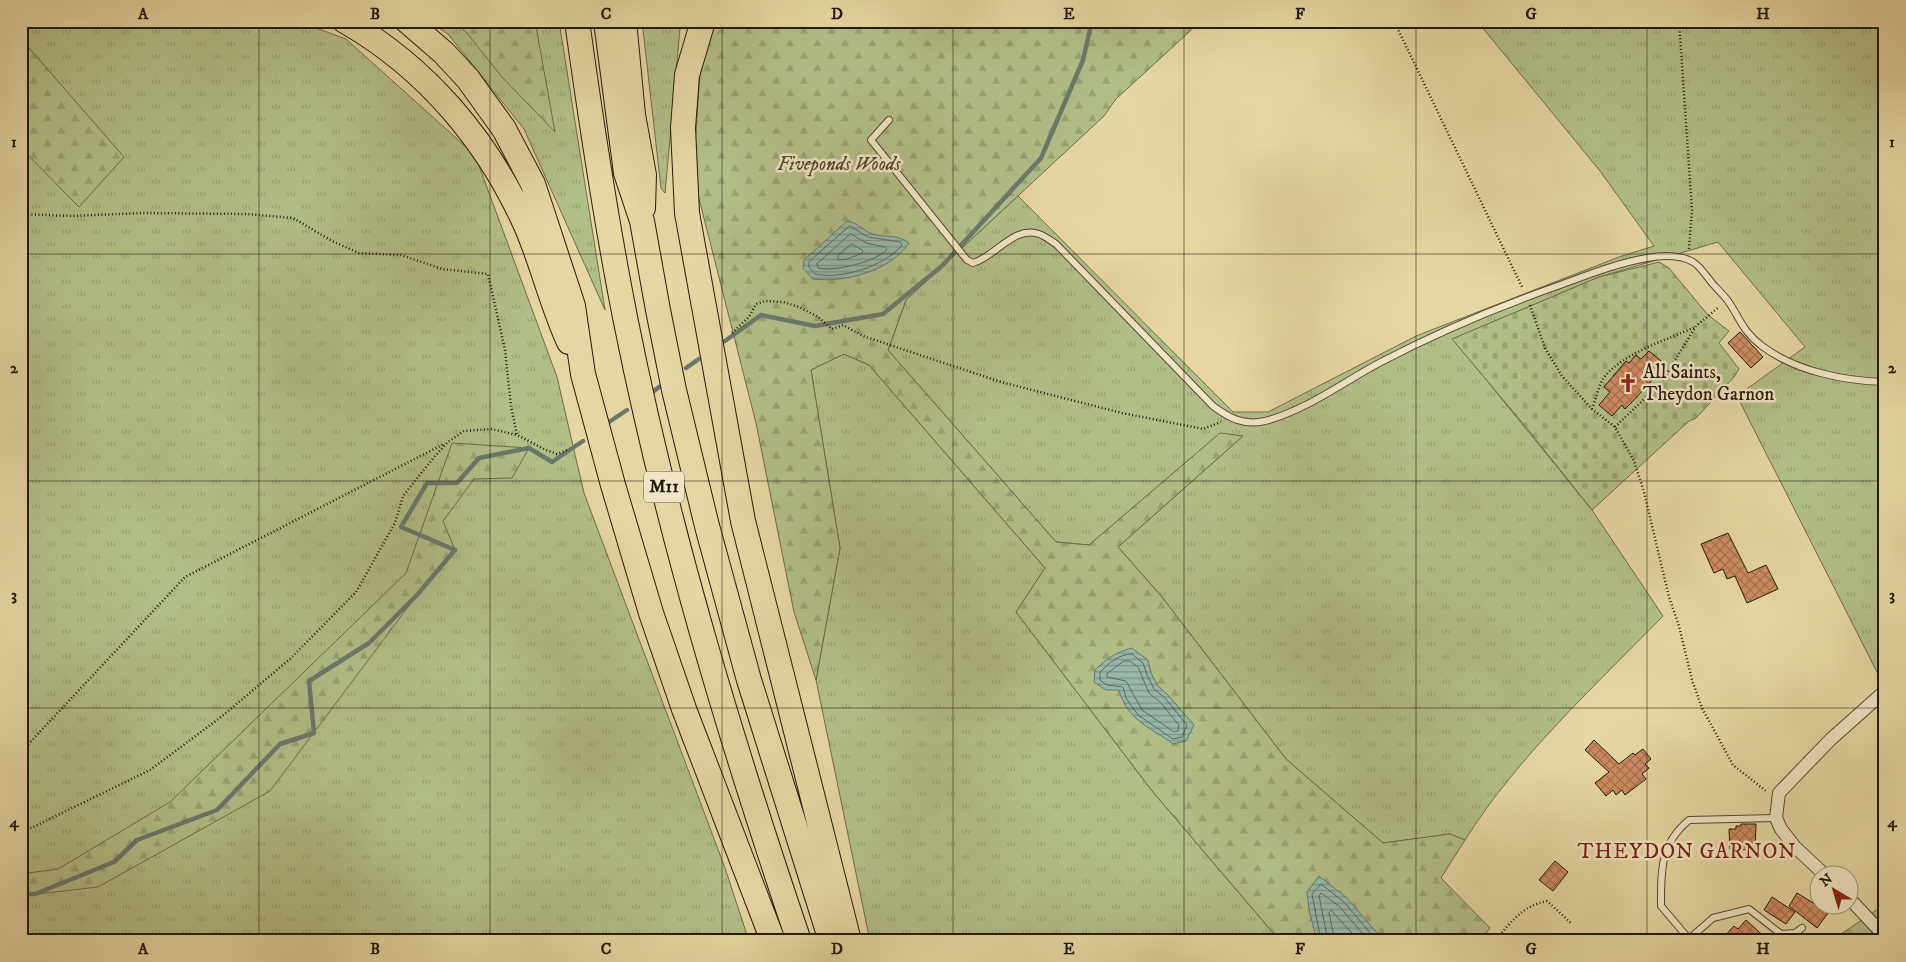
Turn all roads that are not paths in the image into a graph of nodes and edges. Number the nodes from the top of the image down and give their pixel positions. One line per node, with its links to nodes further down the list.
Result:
1 (344, 21): 9 (highway)
2 (407, 21): 9 (highway)
3 (577, 21): 17 (highway, M11)
4 (606, 21): 8 (highway, M11)
5 (624, 21): 8 (highway)
6 (702, 21): 19 (highway)
7 (889, 120): 10 (lane)
8 (642, 221): 18 (highway, M11)
9 (583, 374): 16 (highway)
10 (1885, 382)
11 (1885, 691): 12 (street)
12 (1776, 818): 13 (street); 15 (lane)
13 (1813, 864)
14 (1858, 908): 20 (street)
15 (1802, 928)
16 (773, 941)
17 (798, 941)
18 (831, 941)
19 (848, 941)
20 (1884, 941)

